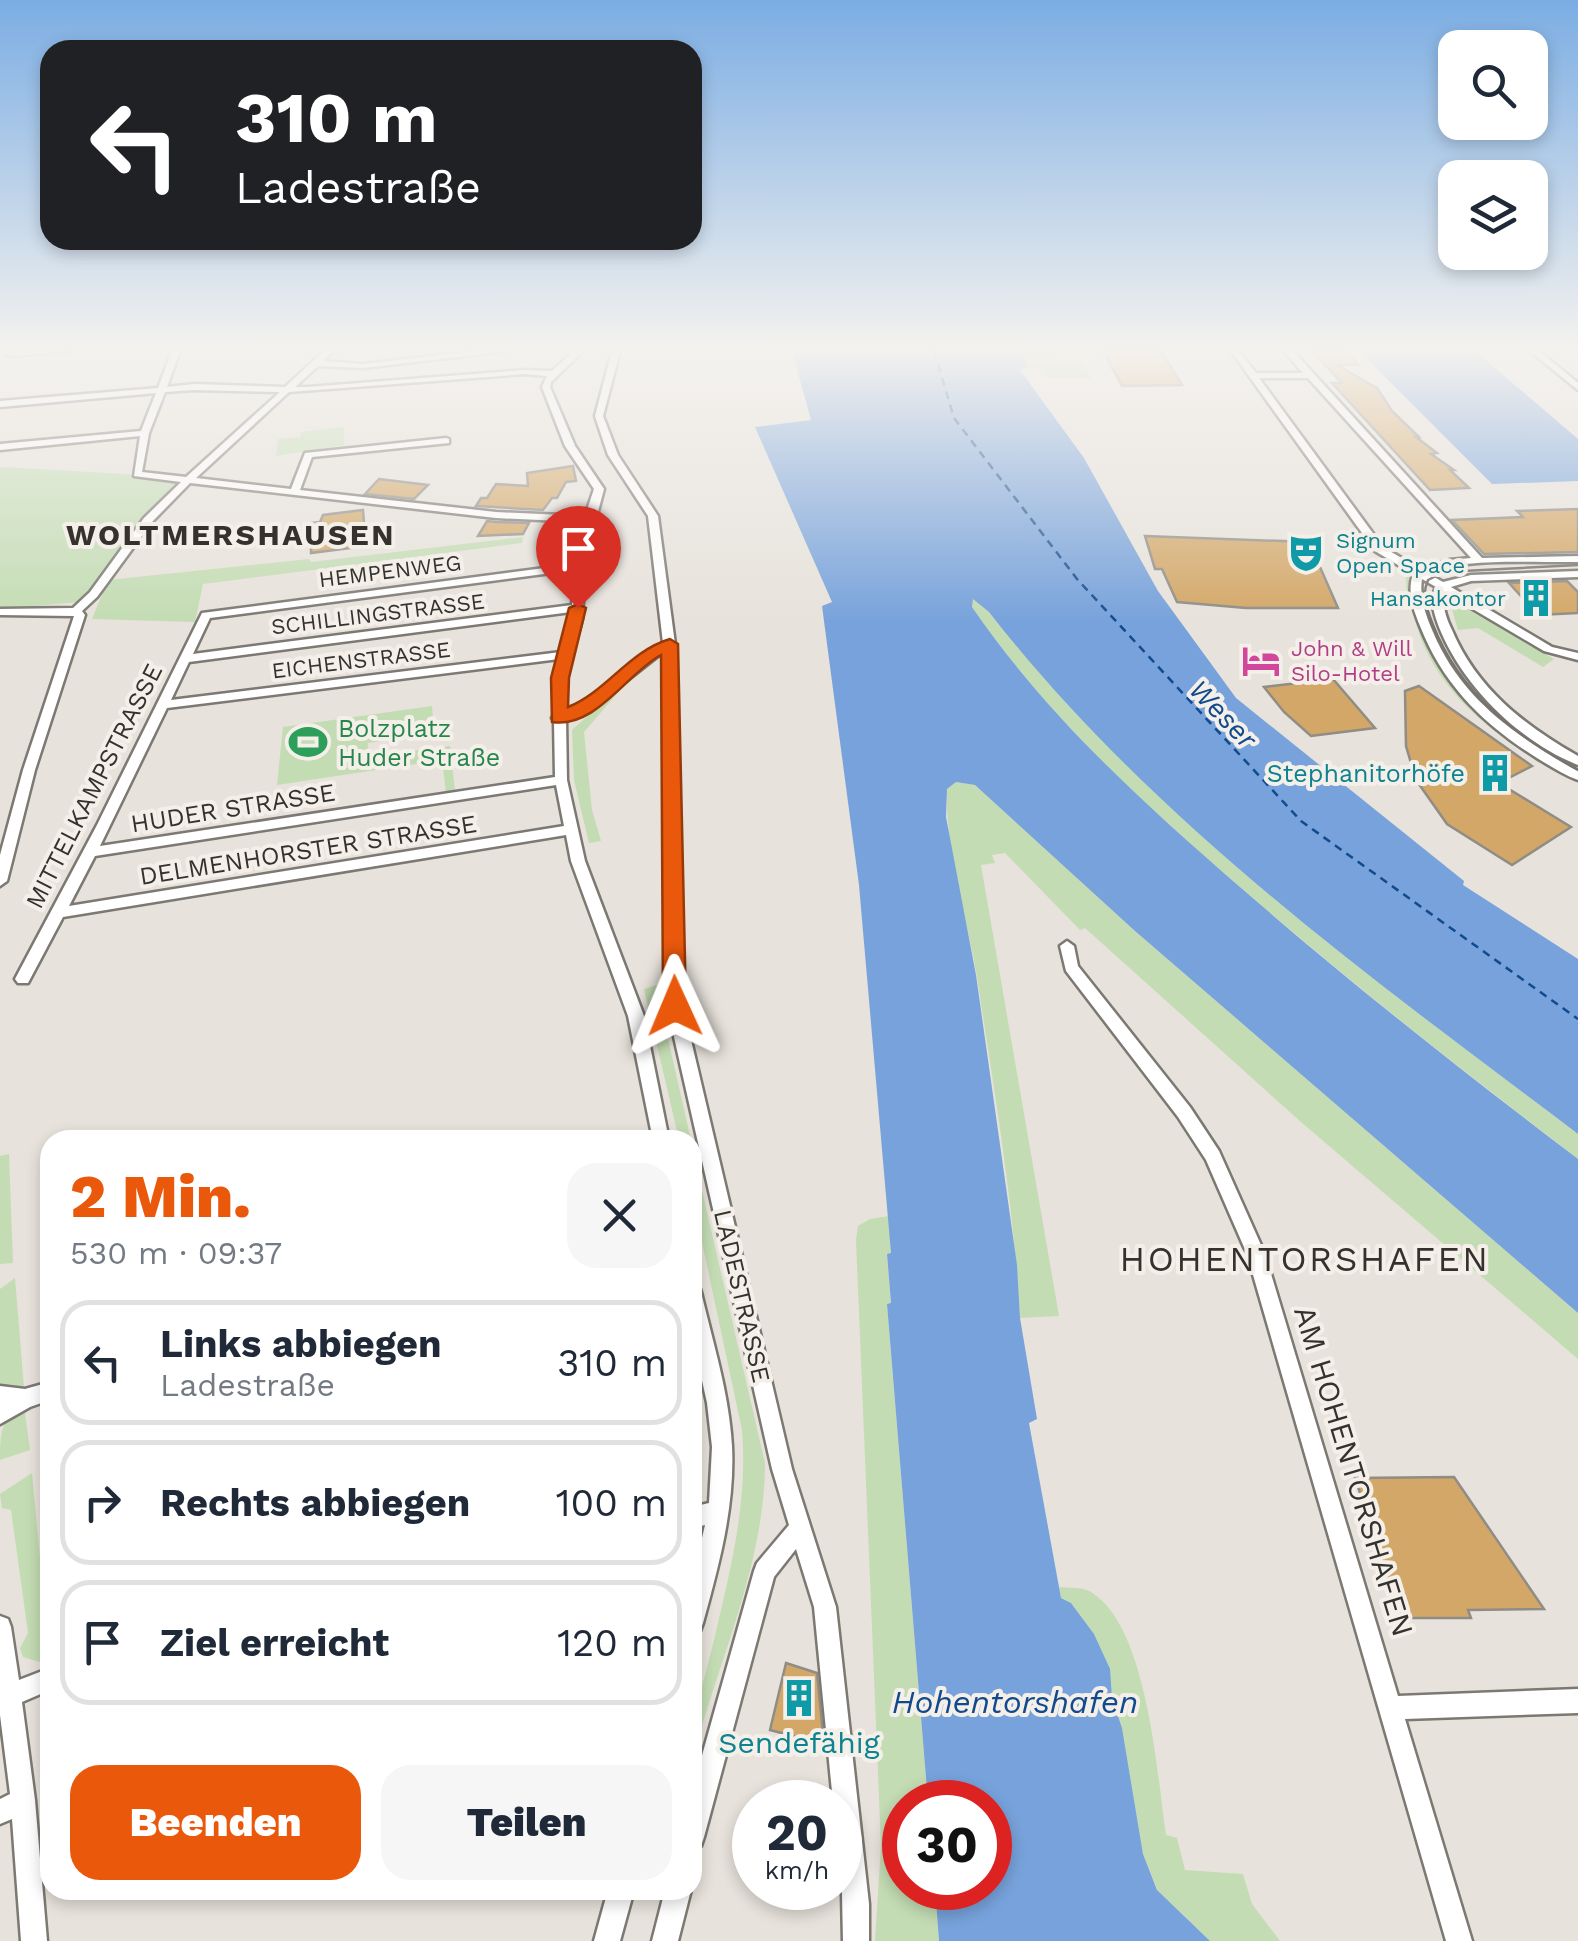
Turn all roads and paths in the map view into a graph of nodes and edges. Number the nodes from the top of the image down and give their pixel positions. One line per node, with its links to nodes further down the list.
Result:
1 (56, 442): 9 (street)
2 (143, 442): 10 (street)
3 (228, 442): 10 (street)
4 (440, 442): 11 (street)
5 (568, 442): 12 (street)
6 (608, 442): 23 (street, LADESTRASSE)
7 (1300, 442): 16 (street)
8 (1370, 442): 14 (street)
9 (0, 447)
10 (188, 482): 11 (street); 20 (street)
11 (294, 493): 12 (street)
12 (591, 520): 15 (street)
13 (1578, 559): 14 (street)
14 (1480, 562): 16 (street)
15 (580, 566): 19 (street); 22 (street, HEMPENWEG)
16 (1420, 573): 18 (street); 30 (street)
17 (1578, 574): 18 (street)
18 (1442, 586): 25 (street); 29 (street)
19 (578, 608): 24 (street); 26 (street, SCHILLINGSTRASSE)
20 (76, 611): 21 (street); 34 (street)
21 (0, 612)
22 (206, 615): 26 (street, MITTELKAMPSTRASSE)
23 (670, 644): 28 (street); 46 (street, LADESTRASSE)
24 (565, 655): 27 (street, EICHENSTRASSE); 28 (street)
25 (1578, 657)
26 (184, 659): 27 (street, MITTELKAMPSTRASSE)
27 (162, 705): 33 (street, MITTELKAMPSTRASSE)
28 (558, 718): 31 (street)
29 (1578, 761)
30 (1578, 776)
31 (561, 780): 32 (street); 33 (street, HUDER STRASSE)
32 (568, 830): 35 (street, DELMENHORSTER STRASSE); 38 (street)
33 (90, 852): 35 (street, MITTELKAMPSTRASSE)
34 (0, 881)
35 (56, 913): 37 (street, MITTELKAMPSTRASSE)
36 (1068, 946): 52 (street, AM HOHENTORSHAFEN)
37 (24, 979)
38 (659, 1130)
39 (702, 1340): 44 (street)
40 (40, 1394): 42 (street)
41 (0, 1396): 42 (street)
42 (26, 1398): 43 (street)
43 (0, 1414)
44 (718, 1511): 45 (street); 47 (street)
45 (702, 1515)
46 (799, 1529): 53 (street); 60 (street, LADESTRASSE)
47 (702, 1580)
48 (0, 1627): 50 (street)
49 (40, 1683): 50 (street)
50 (11, 1696): 54 (street)
51 (1578, 1701): 52 (street)
52 (1390, 1708): 61 (street, AM HOHENTORSHAFEN)
53 (702, 1800)
54 (11, 1806): 57 (street)
55 (618, 1900): 58 (street)
56 (675, 1900): 59 (street)
57 (34, 1941)
58 (607, 1941)
59 (665, 1941)
60 (856, 1941)
61 (1459, 1941)

